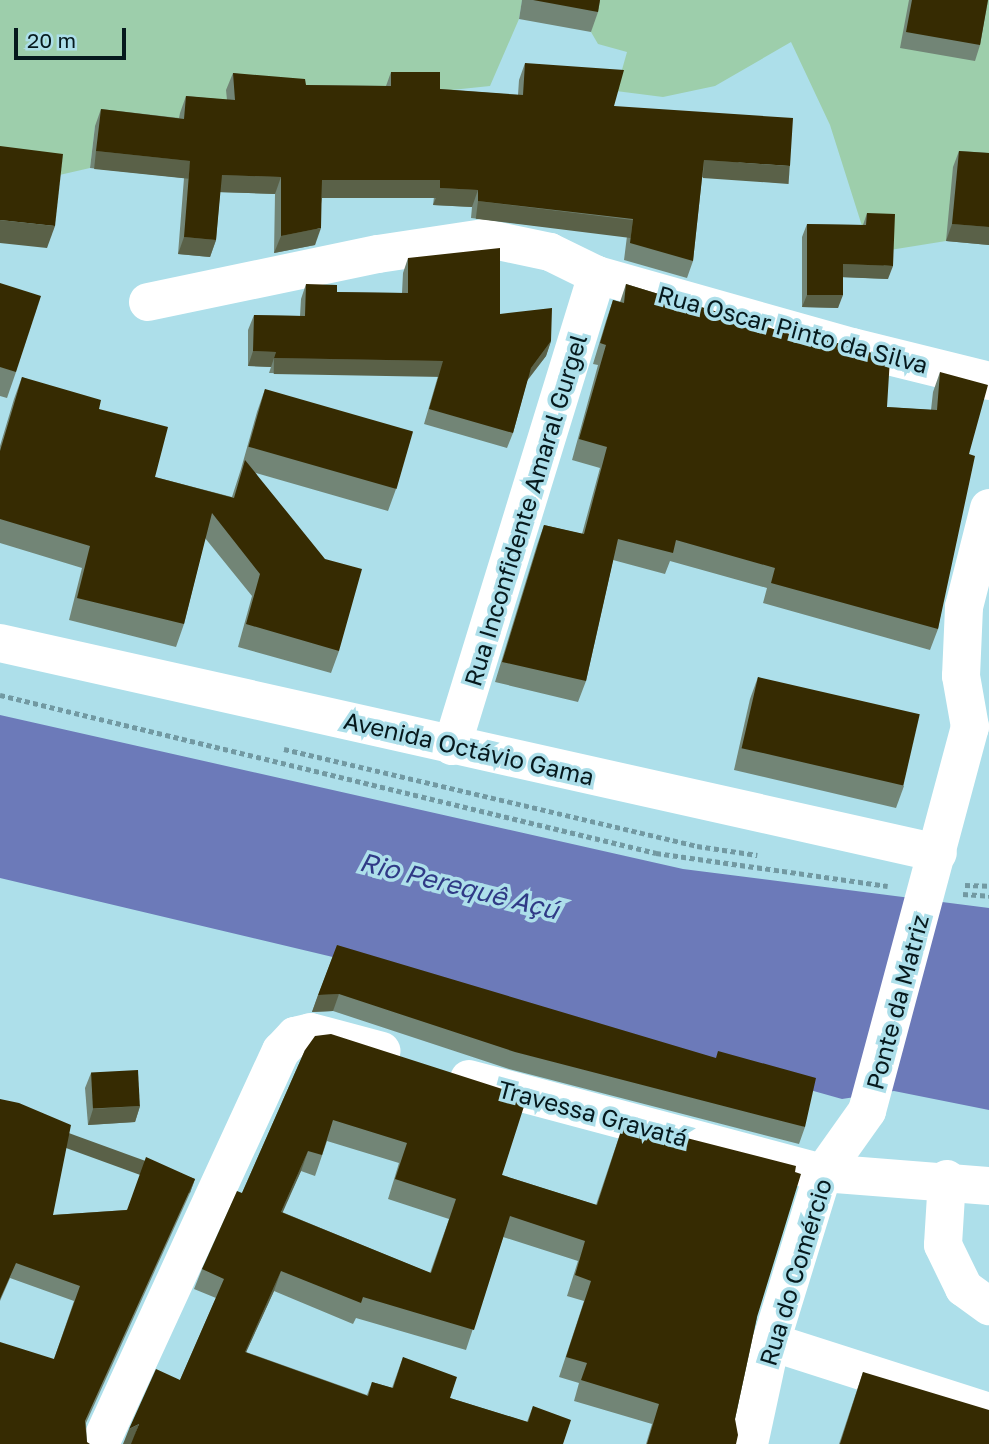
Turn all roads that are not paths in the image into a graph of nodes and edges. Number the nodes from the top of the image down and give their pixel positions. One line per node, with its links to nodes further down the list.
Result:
1 (597, 275): 2 (street, Rua Oscar Pinto da Silva); 3 (street, Rua Oscar Pinto da Silva); 7 (street, Rua Inconfidente Amaral Gurgel)
2 (148, 302)
3 (989, 381)
4 (989, 508): 6 (street)
5 (0, 643): 7 (street, Avenida Octávio Gama)
6 (980, 715): 8 (street, Ponte da Matriz)
7 (452, 746): 8 (street, Avenida Octávio Gama)
8 (938, 853): 9 (street, Ponte da Matriz)
9 (867, 1111): 10 (street, Rua do Comércio)
10 (823, 1174): 11 (street, Travessa Gravatá); 14 (street, Rua do Comércio); 16 (street, Travessa Gravatá)
11 (947, 1179): 12 (street, Travessa Gravatá); 13 (street)
12 (989, 1186)
13 (989, 1306)
14 (771, 1342): 15 (street); 17 (street, Rua do Comércio)
15 (989, 1412)
16 (100, 1444)
17 (749, 1444)

